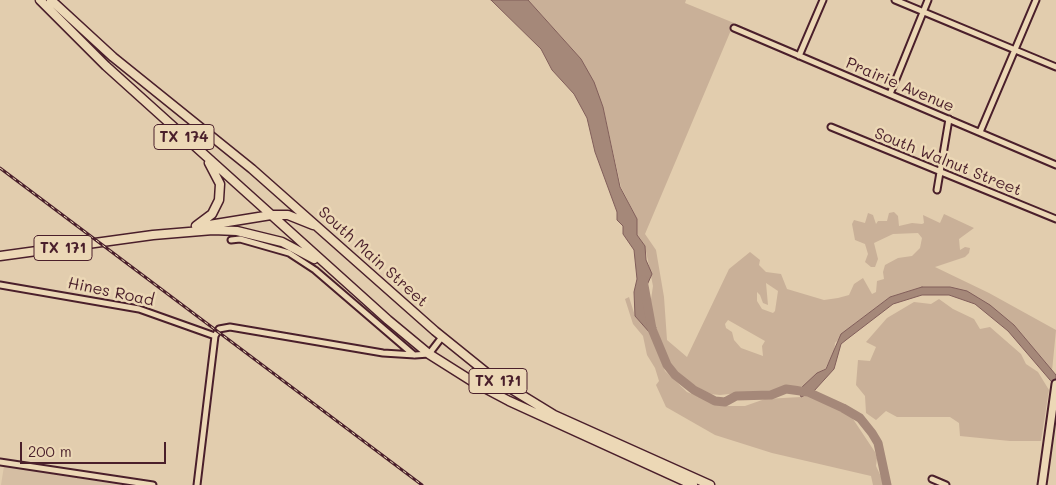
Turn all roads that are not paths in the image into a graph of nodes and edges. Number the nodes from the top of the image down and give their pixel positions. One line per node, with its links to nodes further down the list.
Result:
1 (40, 0): 16 (main road, South Main Street / TX 174)
2 (51, 0): 23 (main road, South Main Street / TX 174)
3 (823, 0): 10 (street)
4 (895, 0): 7 (street)
5 (928, 0): 7 (street)
6 (1036, 0): 9 (street)
7 (923, 12): 9 (street); 12 (street)
8 (734, 28): 10 (street, Prairie Avenue)
9 (1014, 50): 11 (street); 15 (street)
10 (799, 56): 12 (street, Prairie Avenue)
11 (1056, 67)
12 (890, 94): 13 (street, Prairie Avenue)
13 (948, 119): 15 (street, Prairie Avenue); 18 (street)
14 (831, 128): 18 (street, South Walnut Street)
15 (980, 132): 17 (street, Prairie Avenue)
16 (202, 153): 20 (main road, South Main Street / TX 174); 22 (main road)
17 (1056, 165)
18 (939, 172): 19 (street); 21 (street, South Walnut Street)
19 (937, 190)
20 (270, 215): 22 (main road, TX 171); 23 (main road, TX 171); 27 (main road, South Main Street / TX 174)
21 (1056, 219)
22 (194, 228): 24 (main road, TX 171)
23 (320, 228): 30 (main road, South Main Street / TX 171)
24 (153, 235): 26 (main road, TX 171); 27 (main road, TX 171)
25 (232, 240): 32 (street)
26 (0, 256)
27 (331, 269): 31 (main road, South Main Street / TX 171)
28 (0, 285): 29 (street, Hines Road)
29 (215, 336): 32 (street); 38 (street)
30 (442, 337): 31 (street); 34 (main road, South Main Street / TX 171)
31 (429, 354): 32 (street); 34 (main road, South Main Street / TX 171)
32 (415, 355)
33 (1056, 384): 42 (main road)
34 (629, 452): 39 (main road, South Main Street / TX 171); 40 (main road, South Main Street / TX 171)
35 (0, 462): 37 (street)
36 (932, 479): 41 (street)
37 (153, 485)
38 (197, 485)
39 (694, 485)
40 (710, 485)
41 (946, 485)
42 (1042, 485)

